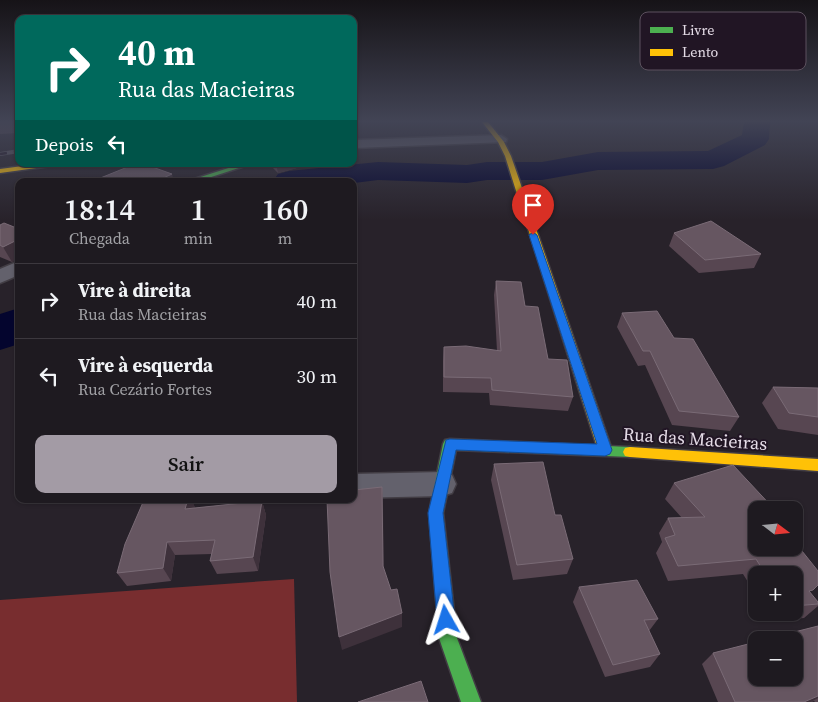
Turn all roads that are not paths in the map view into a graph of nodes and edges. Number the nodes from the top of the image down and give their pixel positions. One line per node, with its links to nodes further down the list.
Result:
1 (508, 155): 10 (street)
2 (15, 162): 3 (street)
3 (0, 164)
4 (29, 167): 6 (street)
5 (238, 167): 7 (street)
6 (0, 171)
7 (202, 178)
8 (15, 269): 9 (street)
9 (0, 277)
10 (605, 450): 11 (street, Rua das Macieiras); 12 (street, Rua das Macieiras)
11 (818, 465)
12 (442, 484): 13 (street); 14 (street)
13 (357, 486)
14 (471, 702)

